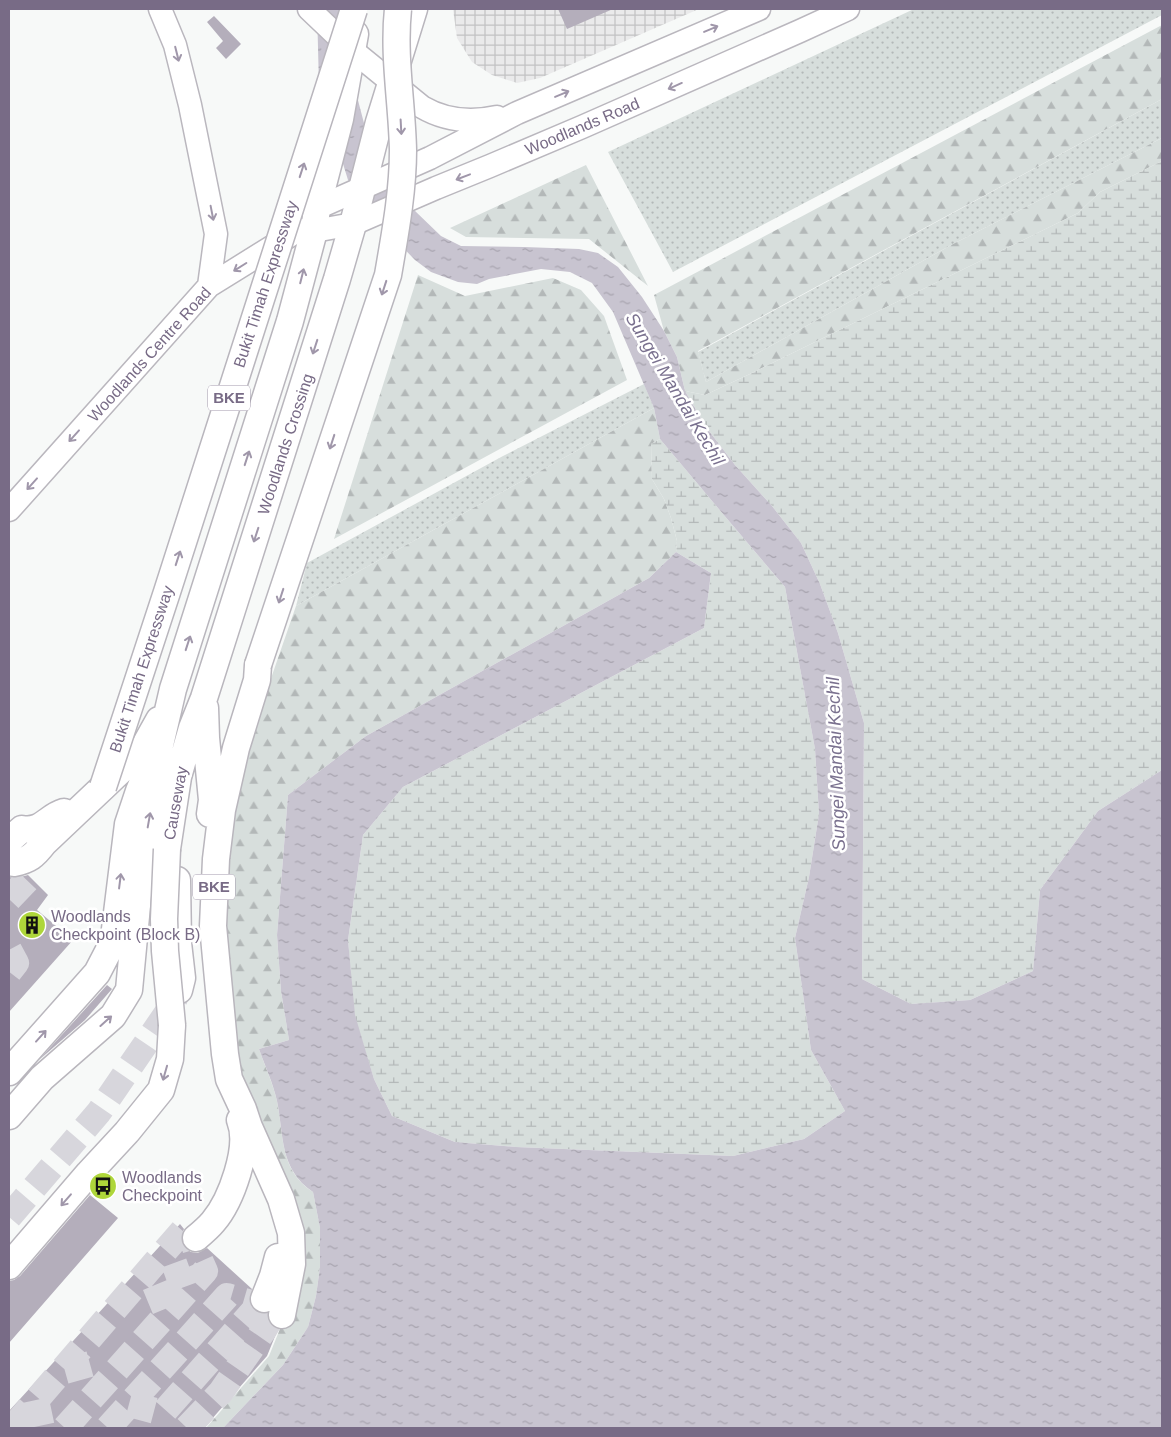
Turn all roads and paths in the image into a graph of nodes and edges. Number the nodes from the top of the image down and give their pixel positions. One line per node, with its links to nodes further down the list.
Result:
1 (160, 9): 13 (main road, one-way to 13)
2 (398, 9): 17 (highway, BKE, one-way to 17, bridge)
3 (414, 9): 8 (highway, Woodlands Crossing)
4 (759, 9): 9 (main road, one-way to 4)
5 (848, 9): 12 (main road, Woodlands Road, one-way to 12)
6 (316, 16): 7 (main road)
7 (355, 25): 8 (main road); 11 (highway, Woodlands Crossing); 20 (highway, Bukit Timah Expressway / BKE, one-way to 7, bridge)
8 (391, 81): 9 (main road); 10 (highway, Woodlands Crossing)
9 (517, 113): 10 (main road)
10 (362, 189): 11 (main road); 12 (highway, Woodlands Crossing)
11 (315, 219): 12 (main road, Woodlands Road); 13 (main road, Woodlands Centre Road, one-way to 13); 15 (highway, Woodlands Crossing, one-way to 11)
12 (353, 224): 16 (highway, Woodlands Crossing, one-way to 16)
13 (209, 286): 14 (main road, Woodlands Centre Road, one-way to 14)
14 (9, 510)
15 (173, 689): 18 (highway, Woodlands Crossing); 20 (highway, Woodlands Crossing)
16 (204, 698): 19 (highway, Woodlands Crossing); 21 (highway, Woodlands Crossing)
17 (247, 698): 21 (highway, BKE); 27 (highway, BKE)
18 (160, 745): 26 (highway, Woodlands Crossing, one-way to 18); 28 (highway, Woodlands Crossing, one-way to 18)
19 (183, 757): 25 (highway, Woodlands Crossing); 31 (highway, Causeway, one-way to 31, bridge)
20 (102, 787): 22 (highway, Woodlands Crossing)
21 (212, 800): 27 (highway, Woodlands Crossing)
22 (80, 810): 23 (highway); 24 (highway, Woodlands Crossing)
23 (9, 838)
24 (22, 870)
25 (179, 990)
26 (9, 1072)
27 (229, 1079): 29 (highway, Woodlands Crossing); 29 (highway, Woodlands Crossing)
28 (9, 1116)
29 (242, 1126): 30 (highway, Woodlands Crossing)
30 (190, 1233)
31 (9, 1266)

